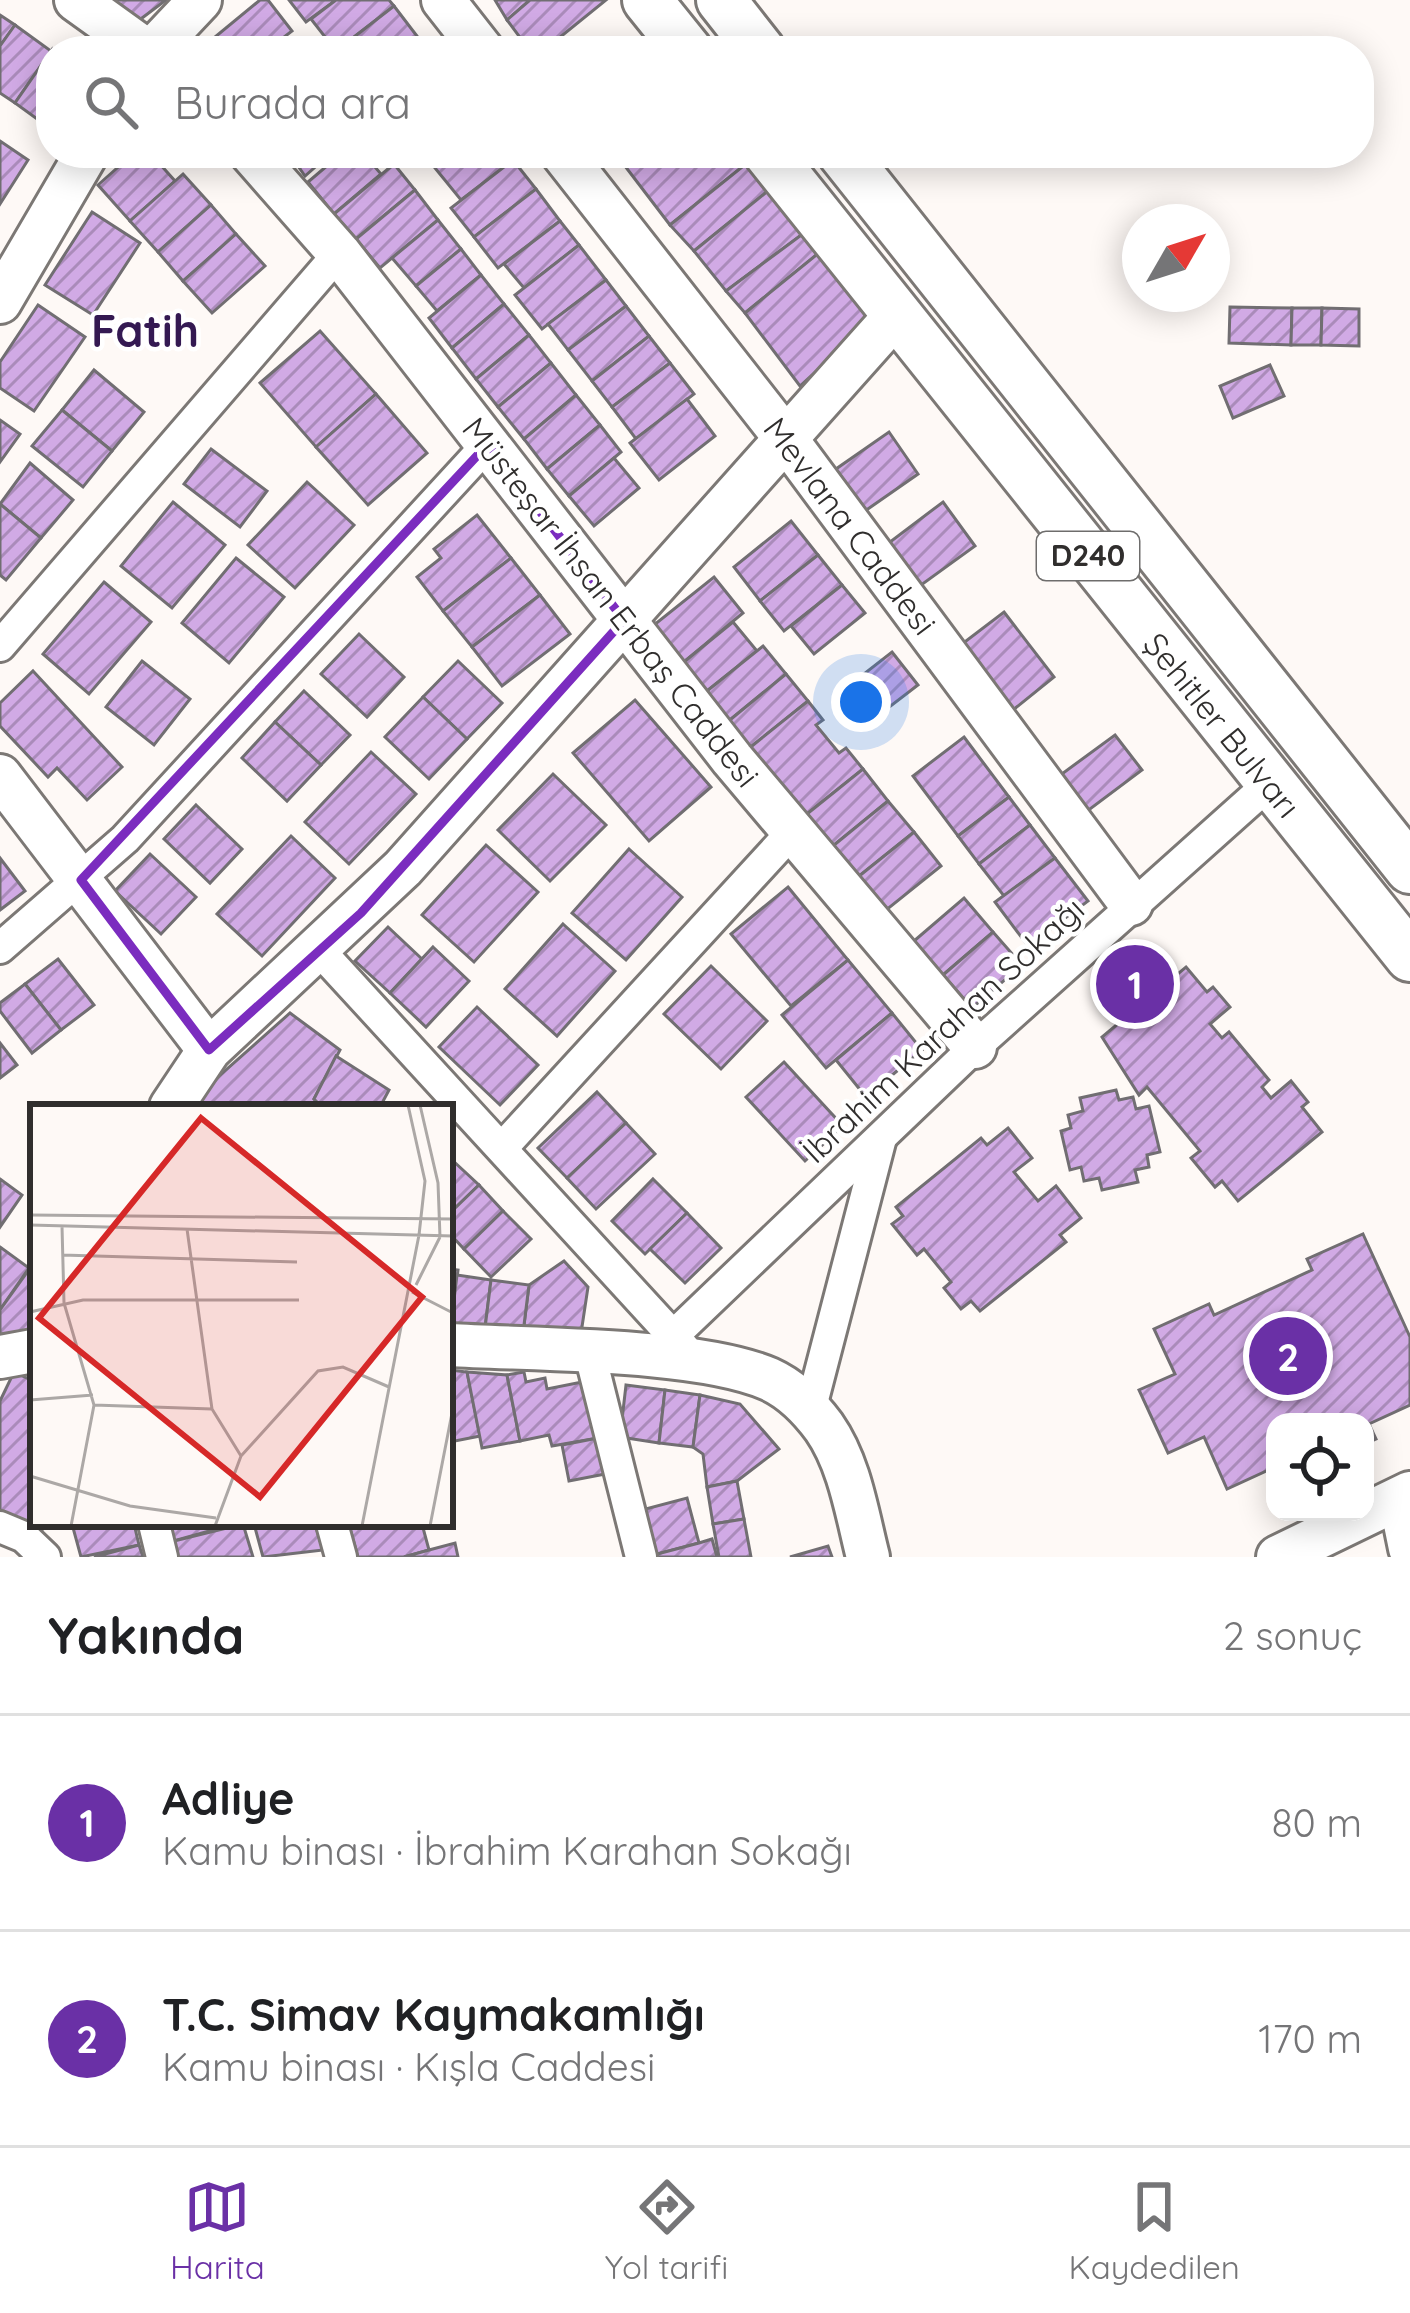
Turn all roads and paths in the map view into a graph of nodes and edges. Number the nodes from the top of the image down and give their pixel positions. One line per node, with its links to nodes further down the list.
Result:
1 (76, 0): 6 (street)
2 (200, 0): 7 (street)
3 (443, 0): 8 (street)
4 (647, 0): 9 (main road)
5 (721, 0): 10 (main road)
6 (128, 36)
7 (164, 36)
8 (471, 36)
9 (676, 36)
10 (749, 36)
11 (78, 168): 17 (street)
12 (264, 168): 16 (street, Müsteşar İhsan Erbaş Caddesi)
13 (574, 168): 19 (street, Mevlana Caddesi)
14 (780, 168): 18 (main road, Şehitler Bulvarı / D240)
15 (854, 168): 26 (main road, Şehitler Bulvarı / D240)
16 (339, 253): 20 (street, Müsteşar İhsan Erbaş Caddesi); 22 (street)
17 (0, 302)
18 (896, 315): 19 (street); 24 (main road, Şehitler Bulvarı / D240)
19 (786, 439): 21 (street); 28 (street, Mevlana Caddesi)
20 (488, 444): 21 (street, Müsteşar İhsan Erbaş Caddesi); 27 (street)
21 (624, 620): 25 (street, Müsteşar İhsan Erbaş Caddesi); 30 (street)
22 (0, 646)
23 (0, 776): 27 (street)
24 (1269, 784): 28 (street, İbrahim Karahan Sokağı); 31 (main road, Şehitler Bulvarı / D240)
25 (793, 831): 32 (street, Müsteşar İhsan Erbaş Caddesi); 36 (street)
26 (1410, 868)
27 (81, 880): 29 (street); 33 (street)
28 (1131, 904): 32 (street, İbrahim Karahan Sokağı)
29 (0, 948)
30 (320, 950): 33 (street); 36 (street)
31 (1410, 957)
32 (975, 1047): 35 (street, İbrahim Karahan Sokağı)
33 (209, 1050): 34 (street)
34 (173, 1104)
35 (880, 1138): 38 (street, İbrahim Karahan Sokağı); 42 (street)
36 (502, 1148): 38 (street)
37 (453, 1345): 40 (street)
38 (685, 1349): 40 (street); 42 (street)
39 (30, 1352): 41 (street)
40 (590, 1354): 51 (street)
41 (0, 1357)
42 (810, 1411): 52 (street)
43 (1407, 1497): 47 (street); 53 (street)
44 (0, 1527): 48 (street)
45 (155, 1527): 49 (street)
46 (333, 1527): 50 (street)
47 (1410, 1548)
48 (45, 1557)
49 (162, 1557)
50 (341, 1557)
51 (641, 1557)
52 (868, 1557)
53 (1278, 1557)

